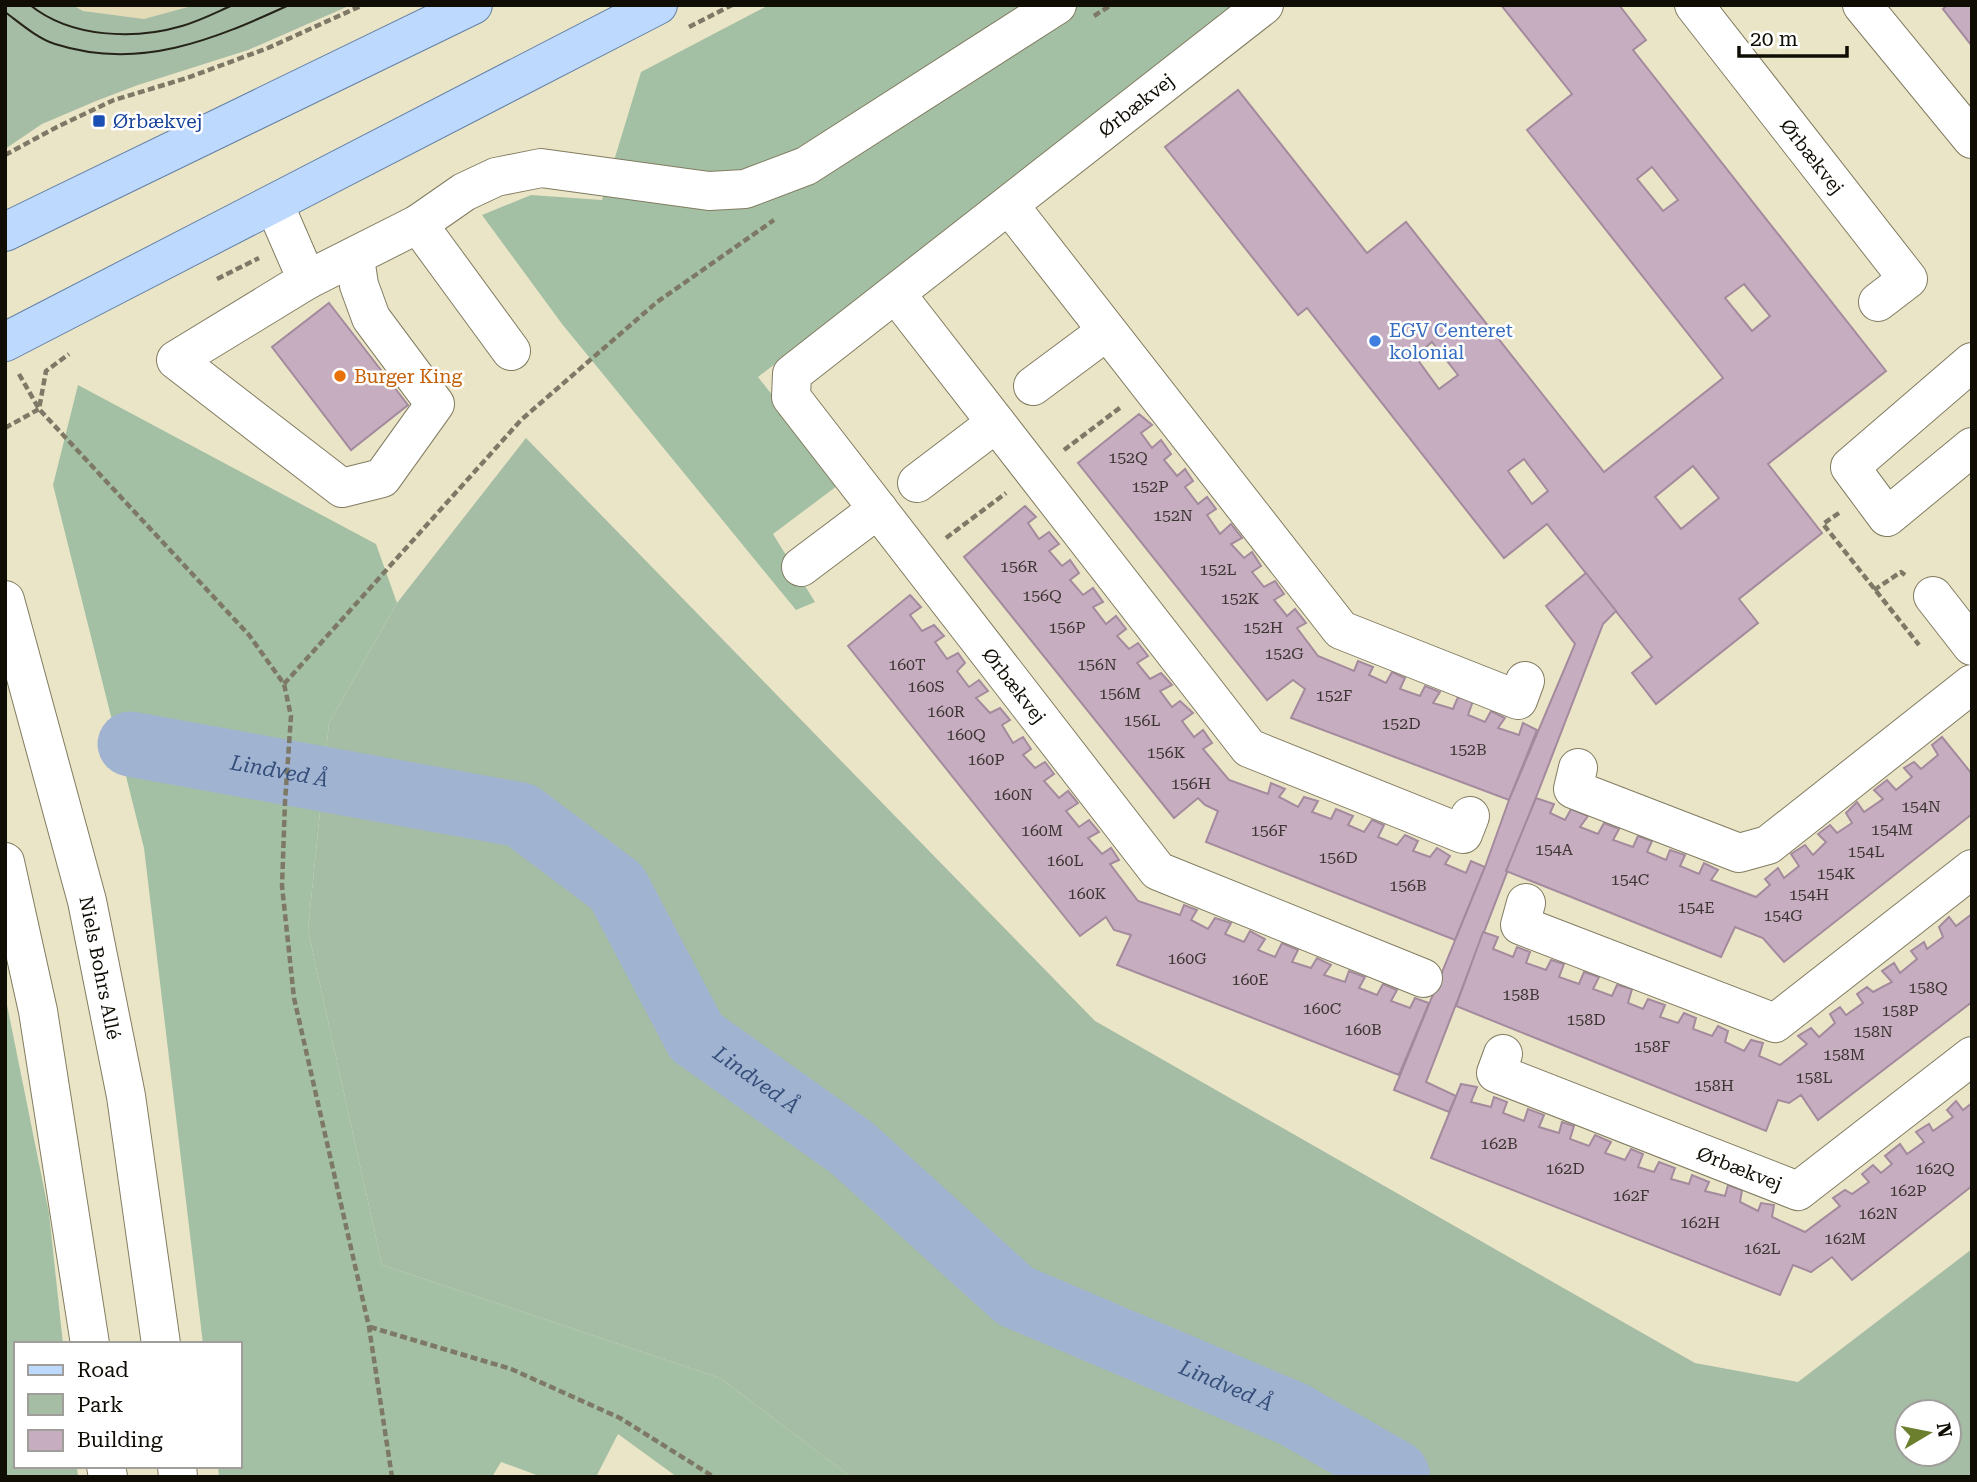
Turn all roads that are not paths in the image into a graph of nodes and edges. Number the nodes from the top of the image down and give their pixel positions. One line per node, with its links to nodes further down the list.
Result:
1 (473, 5): 11 (main road)
2 (658, 5): 8 (main road)
3 (1264, 5): 9 (street, Ørbækvej)
4 (1694, 5): 15 (street, Ørbækvej)
5 (1862, 5): 7 (street)
6 (1072, 13): 10 (street)
7 (1972, 139)
8 (274, 204): 13 (street); 18 (main road)
9 (1009, 205): 14 (street, Ørbækvej); 16 (street)
10 (418, 224): 12 (street); 17 (street)
11 (5, 232)
12 (355, 258): 13 (street); 13 (street)
13 (307, 280)
14 (896, 293): 21 (street); 24 (street, Ørbækvej)
15 (1878, 302)
16 (1107, 331): 20 (street); 29 (street)
17 (511, 351)
18 (11, 357)
19 (1972, 362): 22 (street)
20 (1033, 386)
21 (996, 423): 23 (street); 32 (street)
22 (1972, 447)
23 (917, 483)
24 (878, 509): 25 (street); 36 (street, Ørbækvej)
25 (801, 567)
26 (1933, 596): 28 (street)
27 (5, 600): 40 (street, Niels Bohrs Allé)
28 (1972, 646)
29 (1525, 681)
30 (1966, 689): 31 (street)
31 (1578, 768)
32 (1470, 816)
33 (5, 862): 39 (street)
34 (1972, 869): 35 (street)
35 (1527, 903)
36 (1423, 978)
37 (1503, 1054): 38 (street, Ørbækvej)
38 (1972, 1056)
39 (90, 1342)
40 (161, 1342)

